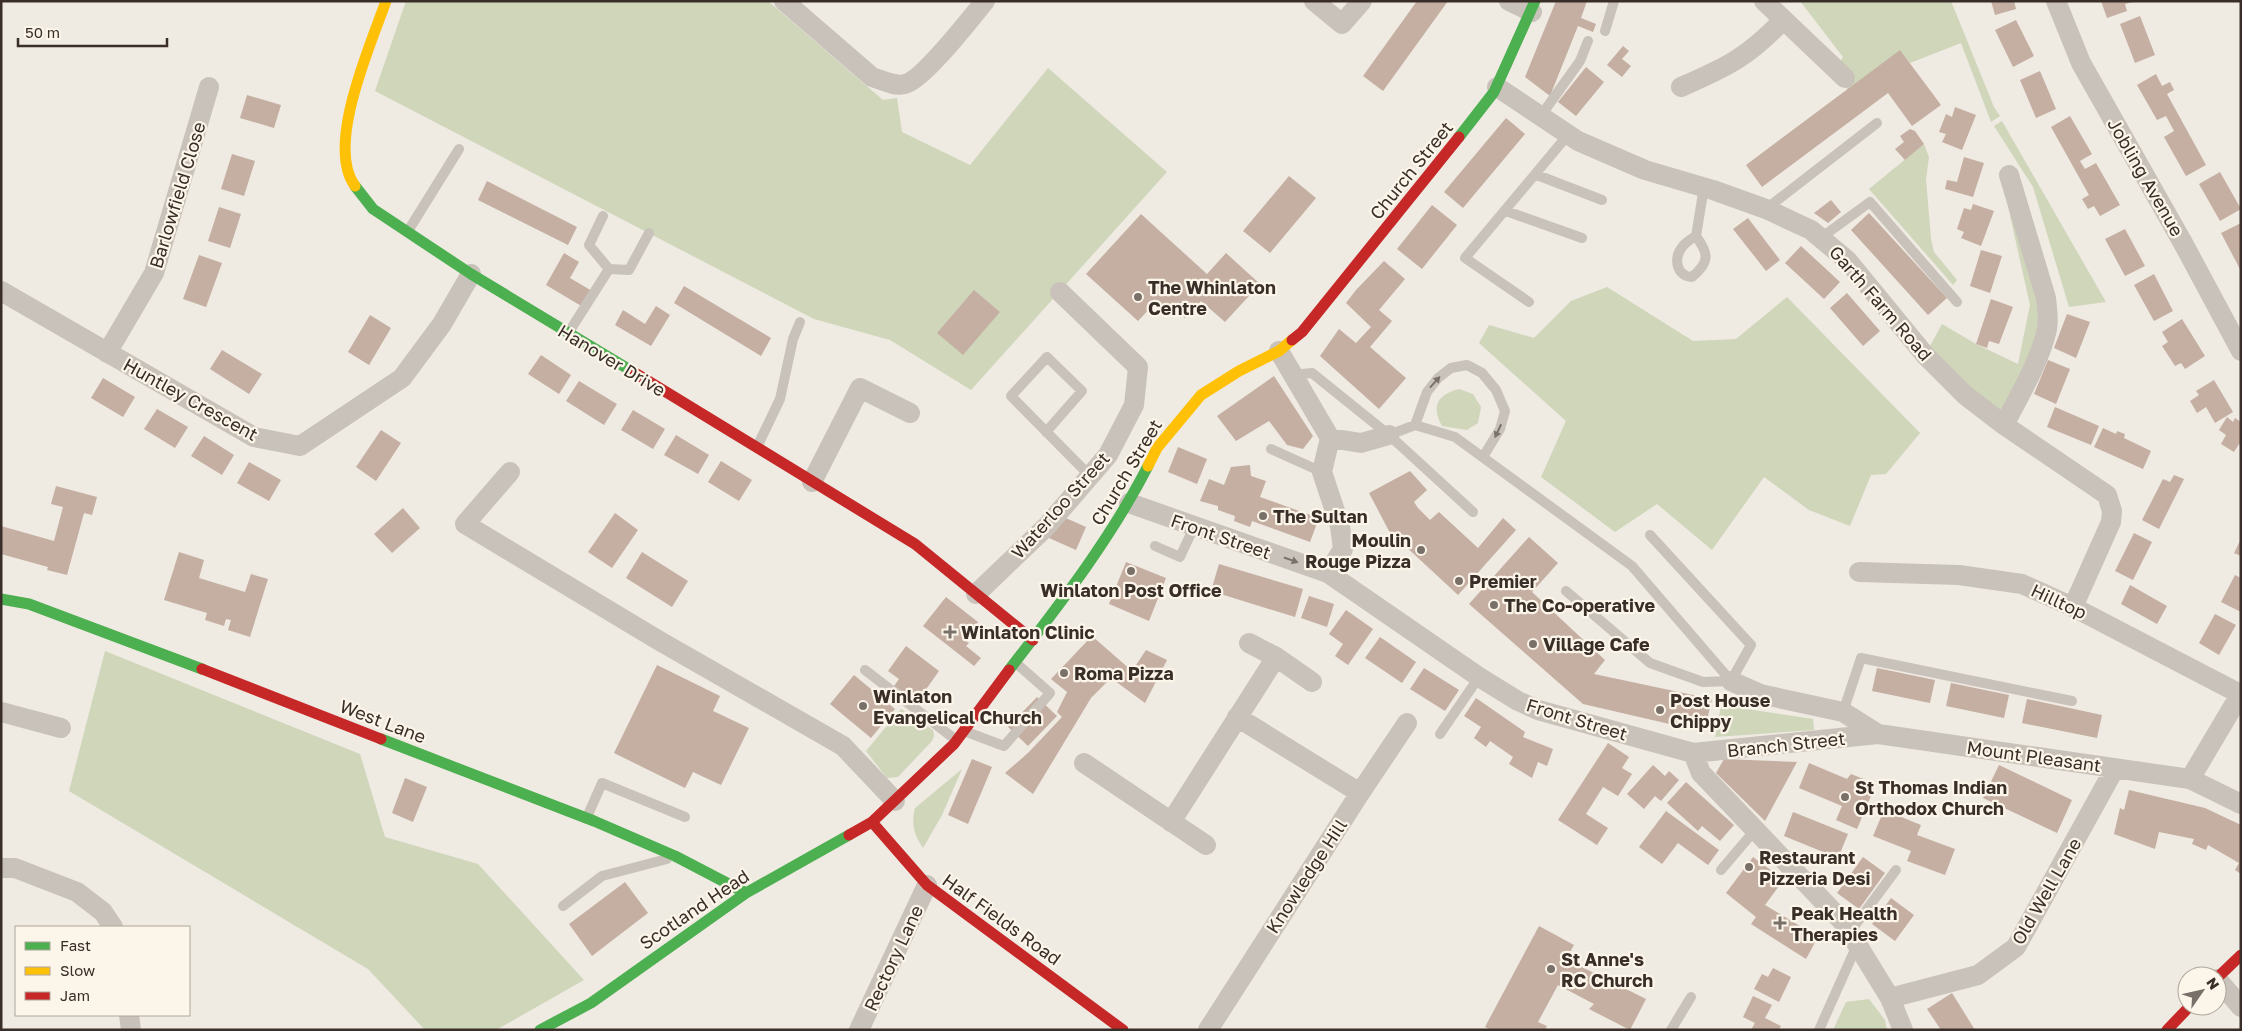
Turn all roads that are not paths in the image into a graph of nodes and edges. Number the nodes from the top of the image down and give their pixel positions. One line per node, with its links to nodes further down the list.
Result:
1 (386, 1): 29 (street, Hanover Drive)
2 (784, 1): 3 (street)
3 (985, 1)
4 (1314, 1): 5 (street)
5 (1362, 1)
6 (1509, 1): 10 (street)
7 (1614, 1): 12 (lane)
8 (1764, 1): 11 (street)
9 (2056, 1): 43 (street, Jobling Avenue)
10 (1533, 7): 14 (street, Church Street)
11 (1782, 20): 15 (street); 17 (street)
12 (1605, 31)
13 (1588, 41): 18 (lane)
14 (1501, 78): 18 (street, Garth Farm Road); 42 (street, Church Street)
15 (1845, 78)
16 (210, 87): 44 (street, Barlowfield Close)
17 (1681, 87)
18 (1540, 117): 20 (street, Garth Farm Road)
19 (1877, 123): 26 (lane)
20 (1568, 136): 22 (lane); 24 (street, Garth Farm Road)
21 (459, 149): 29 (lane)
22 (1537, 175): 25 (lane); 27 (lane)
23 (2009, 175): 48 (street)
24 (1704, 187): 26 (street, Garth Farm Road); 31 (lane)
25 (1602, 200)
26 (1766, 209): 32 (street, Garth Farm Road)
27 (1506, 211): 33 (lane); 38 (lane)
28 (603, 216): 34 (lane)
29 (408, 232): 35 (street, Hanover Drive)
30 (649, 233): 34 (lane)
31 (1696, 236)
32 (1822, 237): 39 (lane); 48 (street, Garth Farm Road)
33 (1582, 238)
34 (609, 269): 41 (lane)
35 (471, 274): 41 (street, Hanover Drive); 44 (street, Huntley Crescent)
36 (1, 291): 44 (street, Huntley Crescent)
37 (1060, 292): 57 (street, Waterloo Street)
38 (1529, 302)
39 (1956, 302)
40 (800, 322): 52 (lane)
41 (568, 333): 52 (street, Hanover Drive)
42 (1280, 351): 45 (street); 59 (street, Church Street)
43 (2241, 351)
44 (107, 352)
45 (1293, 375): 50 (lane); 51 (street)
46 (910, 413): 58 (street)
47 (1415, 425): 50 (lane); 54 (lane); 54 (lane, one-way to 54)
48 (2004, 426): 69 (street, Garth Farm Road)
49 (1046, 432): 49 (lane); 57 (lane)
50 (1389, 435): 51 (street); 60 (lane)
51 (1330, 438): 56 (street)
52 (756, 448): 58 (street, Hanover Drive)
53 (1271, 449): 56 (lane)
54 (1483, 457): 76 (lane)
55 (510, 472): 93 (street)
56 (1322, 472): 65 (street)
57 (1090, 476): 67 (street, Waterloo Street)
58 (812, 482): 67 (street, Hanover Drive)
59 (1129, 503): 61 (street, Front Street); 70 (street, Church Street)
60 (1473, 512)
61 (1194, 527): 63 (lane); 65 (street, Front Street, one-way to 65)
62 (1650, 535): 76 (lane)
63 (1155, 546)
64 (1859, 572): 69 (street, Hilltop)
65 (1328, 573): 75 (street, Front Street)
66 (1566, 591): 76 (lane)
67 (976, 594): 70 (street, Hanover Drive)
68 (1, 599): 96 (street, West Lane)
69 (2073, 607): 78 (street, Hilltop)
70 (1032, 640): 73 (street, Church Street)
71 (1249, 643): 72 (street)
72 (1276, 657): 77 (street); 82 (street)
73 (1016, 662): 87 (street, Church Street); 87 (lane)
74 (865, 670): 87 (lane)
75 (1479, 676): 85 (lane); 88 (street, Front Street)
76 (1731, 681): 81 (street)
77 (1312, 682)
78 (2241, 693): 91 (street)
79 (2072, 701): 81 (lane)
80 (1, 712): 84 (street)
81 (1843, 712): 86 (street)
82 (1237, 716): 92 (street); 98 (street)
83 (1407, 723): 92 (street, Knowledge Hill)
84 (62, 728)
85 (1440, 734)
86 (1878, 734): 88 (street, Branch Street); 90 (street, Mount Pleasant)
87 (960, 736): 93 (street, Church Street)
88 (1694, 753): 99 (street)
89 (1084, 762): 98 (street)
90 (2115, 768): 91 (street, Mount Pleasant); 114 (street, Old Well Lane)
91 (2190, 779): 94 (street, Mount Pleasant)
92 (1360, 793): 122 (street, Knowledge Hill)
93 (895, 801): 97 (street, Church Street)
94 (2241, 804)
95 (685, 817): 96 (lane)
96 (586, 818): 101 (street, West Lane)
97 (872, 822): 105 (street, Half Fields Road); 106 (street, Scotland Head)
98 (1171, 822): 100 (street)
99 (1755, 830): 103 (lane); 109 (street)
100 (1206, 845)
101 (675, 856): 106 (street, West Lane); 107 (lane)
102 (1, 868): 108 (street)
103 (1721, 870)
104 (1896, 870): 109 (lane)
105 (927, 885): 118 (street, Half Fields Road); 121 (street, Rectory Lane)
106 (746, 893): 120 (street, Scotland Head)
107 (563, 906)
108 (112, 926)
109 (1854, 938): 114 (street); 124 (lane)
110 (2241, 955): 111 (street)
111 (2227, 969)
112 (2227, 991): 115 (street)
113 (1691, 997): 123 (lane)
114 (1890, 998): 125 (street)
115 (2241, 1007)
116 (129, 1016): 119 (street)
117 (2180, 1016): 126 (street)
118 (1112, 1027)
119 (131, 1030)
120 (540, 1030)
121 (859, 1030)
122 (1208, 1030)
123 (1671, 1030)
124 (1819, 1030)
125 (1903, 1030)
126 (2167, 1030)

